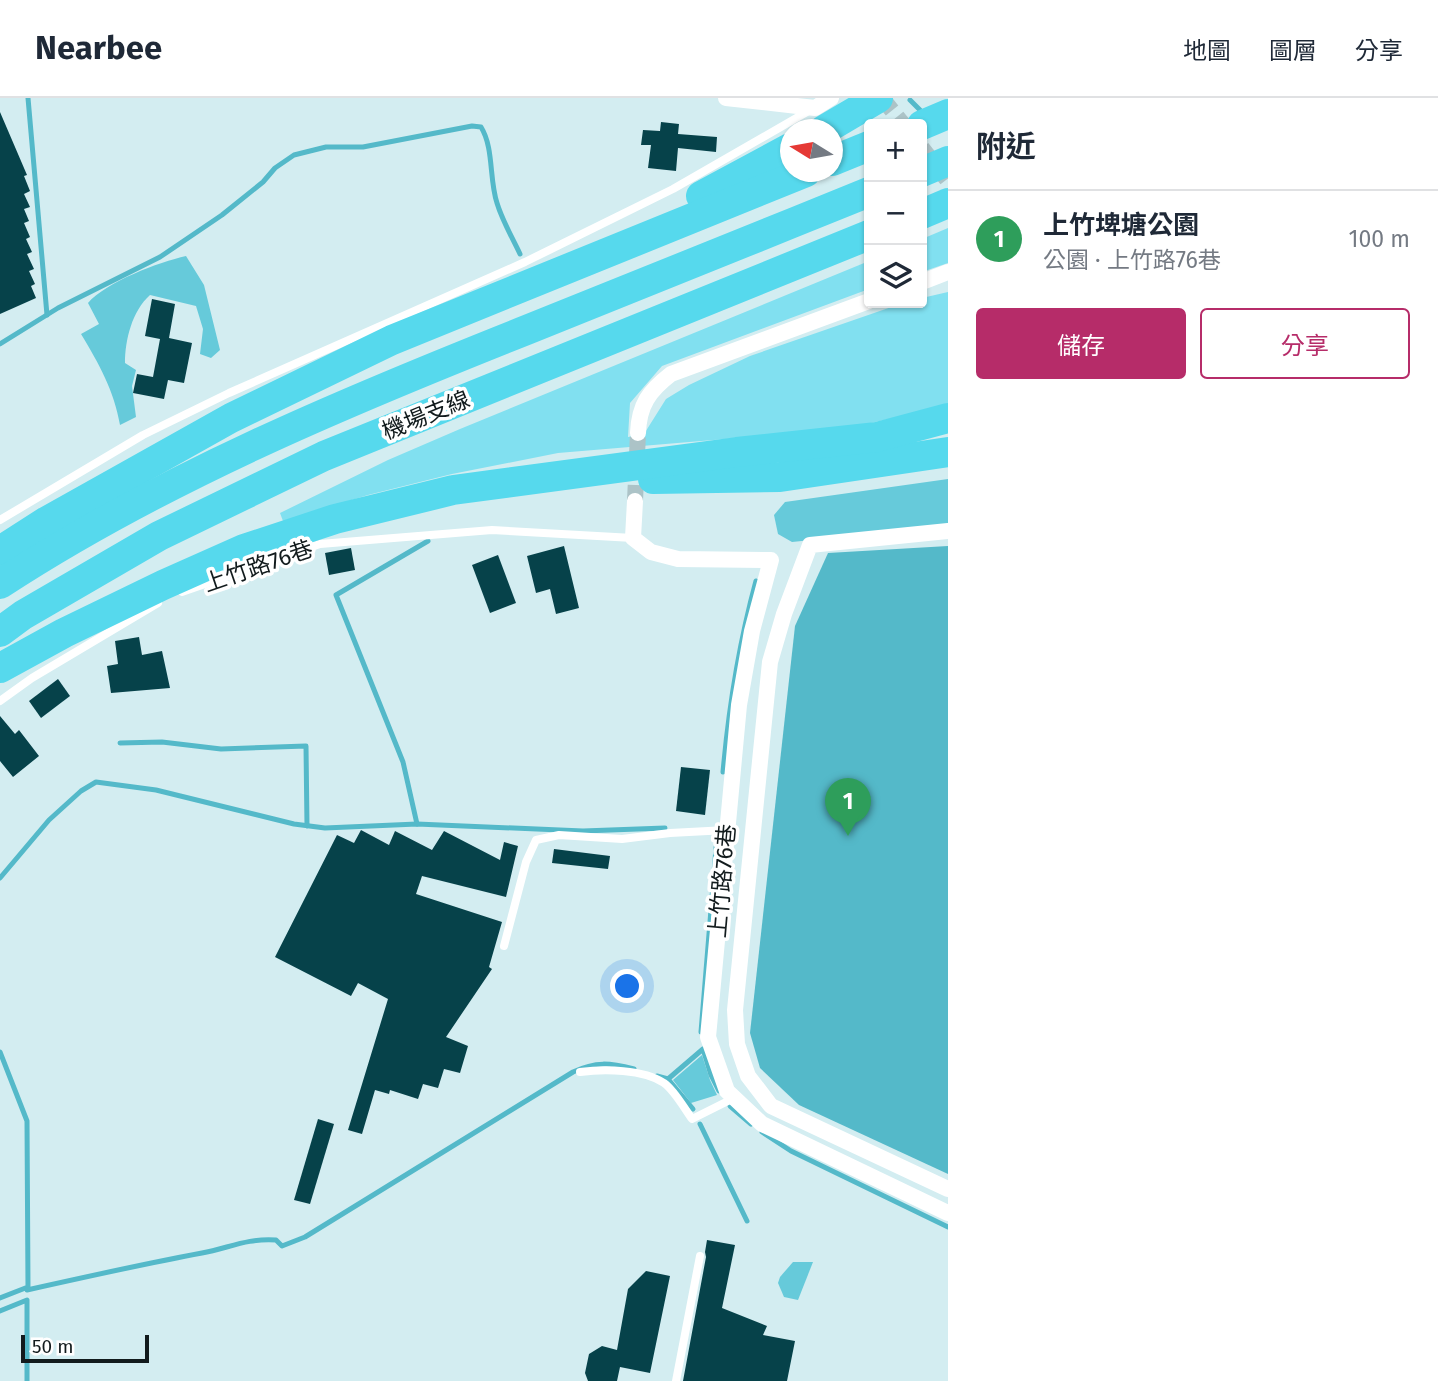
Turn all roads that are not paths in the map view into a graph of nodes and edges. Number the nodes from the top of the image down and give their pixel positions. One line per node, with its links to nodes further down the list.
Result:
1 (726, 98): 4 (street)
2 (831, 98): 4 (street)
3 (878, 98): 4 (highway)
4 (819, 119)
5 (780, 138): 25 (lane)
6 (864, 148): 8 (highway)
7 (780, 153): 17 (highway)
8 (843, 157)
9 (948, 161): 10 (highway)
10 (927, 170)
11 (781, 182): 17 (highway)
12 (864, 194): 29 (highway, 機場支線)
13 (948, 203): 14 (highway)
14 (927, 212)
15 (864, 237): 30 (highway, 機場支線)
16 (948, 272): 18 (street)
17 (552, 275): 28 (highway)
18 (927, 280)
19 (864, 303): 21 (street)
20 (948, 418): 23 (highway)
21 (638, 433)
22 (948, 452): 23 (highway)
23 (523, 482): 31 (highway)
24 (635, 501): 27 (street)
25 (0, 520)
26 (948, 531): 37 (street)
27 (634, 538): 32 (lane, 上竹路76巷); 33 (street, 上竹路76巷)
28 (0, 551)
29 (0, 584)
30 (0, 632)
31 (0, 668)
32 (0, 701)
33 (727, 830): 34 (lane); 36 (street, 上竹路76巷)
34 (503, 946)
35 (580, 1072): 36 (lane)
36 (734, 1098): 38 (street, 上竹路76巷)
37 (948, 1189)
38 (948, 1213)
39 (701, 1256): 40 (lane)
40 (676, 1381)

